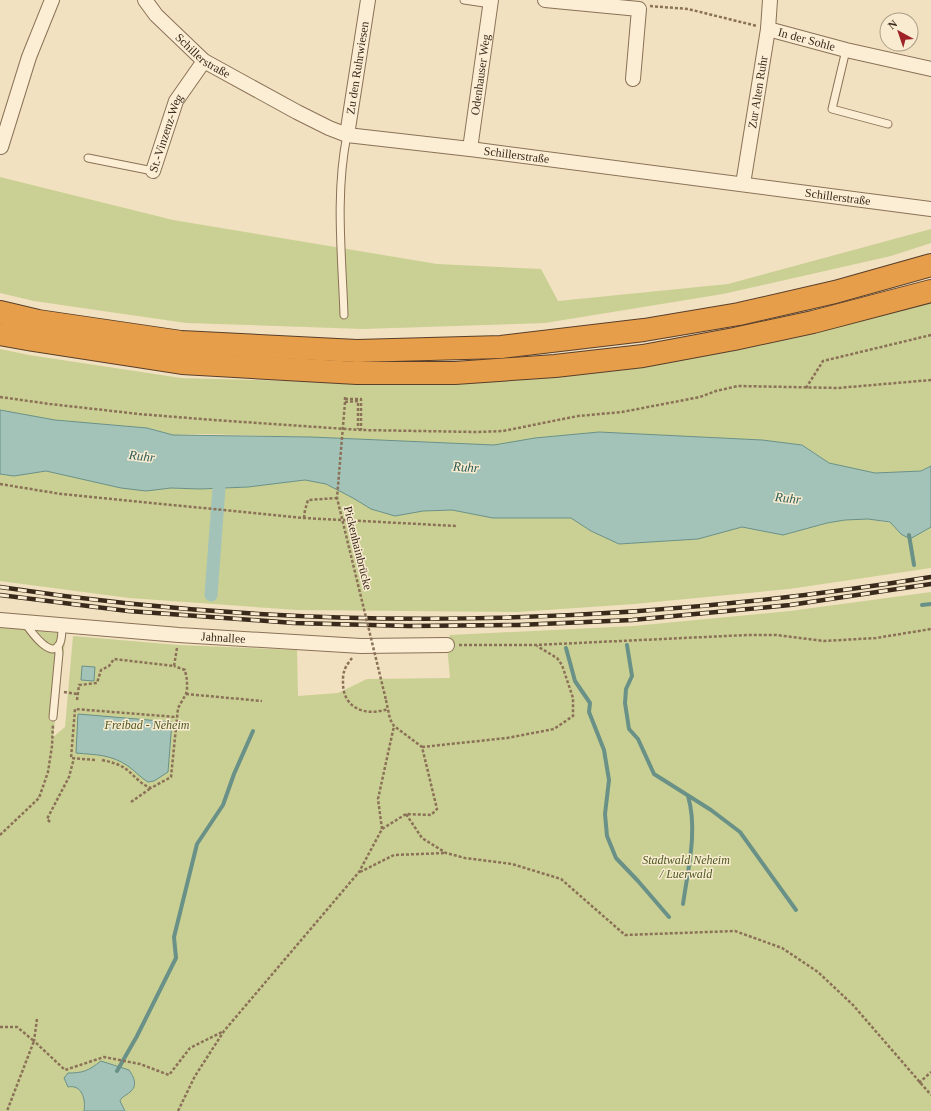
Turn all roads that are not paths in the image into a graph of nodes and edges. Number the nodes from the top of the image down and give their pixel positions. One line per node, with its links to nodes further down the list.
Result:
1 (52, 0): 15 (street)
2 (145, 0): 10 (street, Schillerstraße)
3 (368, 0): 14 (street, Zu den Ruhrwiesen)
4 (464, 0): 7 (lane)
5 (545, 0): 12 (street)
6 (770, 0): 8 (street, Zur Alten Ruhr)
7 (491, 2): 16 (street, Odenhauser Weg)
8 (768, 29): 9 (street, In der Sohle); 19 (street, Zur Alten Ruhr)
9 (846, 50): 11 (street, In der Sohle); 13 (lane, In der Sohle)
10 (204, 61): 14 (street, Schillerstraße); 18 (street, St.-Vinzenz-Weg)
11 (931, 69)
12 (633, 79)
13 (888, 124)
14 (347, 135): 16 (street, Schillerstraße); 24 (lane)
15 (1, 147)
16 (470, 149): 19 (street, Schillerstraße)
17 (88, 158): 18 (lane, St.-Vinzenz-Weg)
18 (153, 171)
19 (743, 184): 20 (street, Schillerstraße)
20 (931, 209)
21 (931, 265): 23 (highway)
22 (931, 291): 25 (highway)
23 (0, 312)
24 (344, 315)
25 (0, 334)
26 (0, 620): 27 (street, Jahnallee)
27 (24, 623): 28 (street, Jahnallee); 30 (lane)
28 (62, 626): 29 (street, Jahnallee); 30 (lane)
29 (447, 645)
30 (58, 646): 31 (lane)
31 (53, 717)

